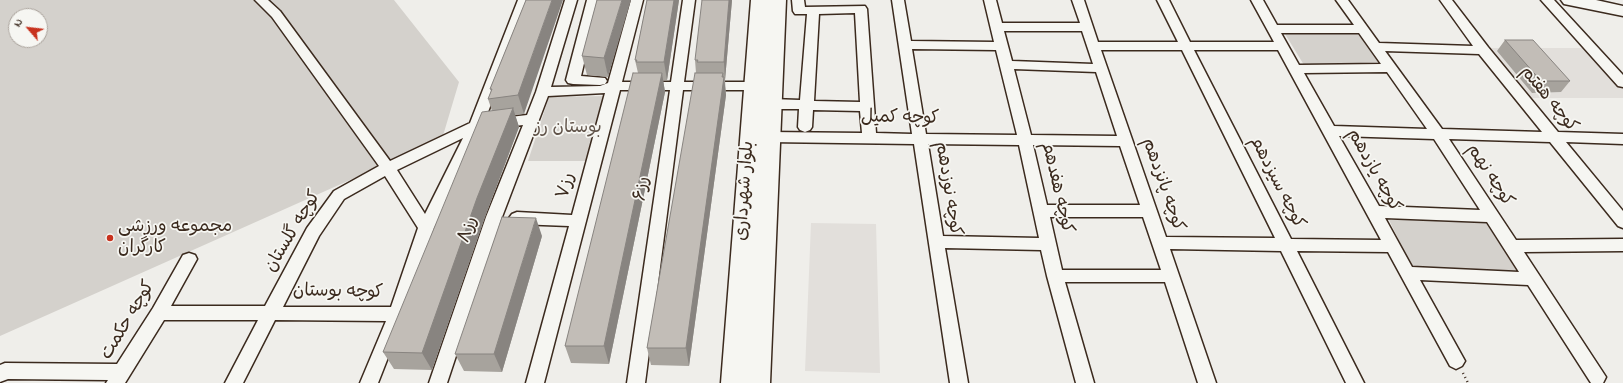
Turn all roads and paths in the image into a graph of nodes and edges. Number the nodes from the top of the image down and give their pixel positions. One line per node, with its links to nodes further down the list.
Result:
1 (261, 0): 57 (street)
2 (524, 0): 46 (street)
3 (572, 0): 41 (street, رز۸)
4 (593, 0): 38 (street)
5 (637, 0): 38 (street, رز۷)
6 (689, 0): 40 (street, رز۶)
7 (760, 0): 39 (main road, بلوار شهرداری)
8 (777, 0): 42 (main road, بلوار شهرداری)
9 (798, 0): 20 (street)
10 (898, 0): 26 (street, کوچه نوزدهم)
11 (990, 0): 22 (street, کوچه هفدهم)
12 (1078, 0): 23 (street, کوچه پانزدهم)
13 (1163, 0): 29 (street, کوچه سیزدهم)
14 (1257, 0): 24 (street, کوچه یازدهم)
15 (1342, 0): 25 (street, کوچه نهم)
16 (1446, 0): 32 (street, کوچه هفتم)
17 (1547, 0): 37 (street)
18 (1570, 0): 21 (main road)
19 (860, 5): 20 (street); 44 (street)
20 (813, 11): 43 (street)
21 (1623, 11)
22 (997, 27): 23 (street); 27 (street, کوچه هفدهم)
23 (1087, 27): 28 (street, کوچه پانزدهم)
24 (1273, 29): 25 (street); 30 (street, کوچه یازدهم)
25 (1362, 29): 31 (street, کوچه نهم)
26 (905, 45): 27 (street); 52 (street, کوچه نوزدهم)
27 (1002, 46): 33 (street, کوچه هفدهم)
28 (1094, 46): 29 (street); 34 (street, کوچه پانزدهم)
29 (1186, 46): 30 (street); 69 (street, کوچه سیزدهم)
30 (1282, 46): 36 (street, کوچه یازدهم)
31 (1375, 47): 32 (street); 35 (street, کوچه نهم)
32 (1483, 50): 53 (street, کوچه هفتم)
33 (1006, 65): 34 (street); 54 (street, کوچه هفدهم)
34 (1101, 68): 56 (street, کوچه پانزدهم)
35 (1390, 68): 36 (street); 49 (street, کوچه نهم)
36 (1295, 69): 48 (street, کوچه یازدهم)
37 (1623, 83)
38 (614, 86): 40 (street); 41 (street); 63 (street, رز۷)
39 (754, 86): 40 (street); 90 (main road, بلوار شهرداری)
40 (676, 87): 89 (street, رز۶)
41 (543, 92): 45 (street, رز۸)
42 (771, 104): 43 (street); 50 (main road, بلوار شهرداری)
43 (806, 105): 44 (street); 47 (street)
44 (866, 107): 51 (street)
45 (532, 119): 46 (street, کوچه گلستان); 62 (street, رز۸)
46 (476, 126): 57 (street, کوچه گلستان); 65 (street)
47 (805, 126)
48 (1329, 131): 49 (street); 60 (street, کوچه یازدهم)
49 (1438, 134): 53 (street); 61 (street, کوچه نهم)
50 (769, 137): 51 (street, کوچه کمیل); 91 (main road, بلوار شهرداری)
51 (869, 138): 52 (street, کوچه کمیل)
52 (920, 138): 54 (street, کوچه کمیل); 66 (street, کوچه نوزدهم)
53 (1553, 138): 55 (street); 64 (street, کوچه هفتم)
54 (1025, 140): 56 (street, کوچه کمیل); 58 (street, کوچه هفدهم)
55 (1623, 140)
56 (1126, 141): 59 (street, کوچه پانزدهم)
57 (388, 168): 65 (street); 78 (street, کوچه گلستان)
58 (1041, 211): 59 (street); 68 (street, کوچه هفدهم)
59 (1150, 211): 67 (street, کوچه پانزدهم)
60 (1374, 212): 61 (street); 71 (street, کوچه یازدهم)
61 (1492, 216): 72 (street, کوچه نهم)
62 (494, 217): 63 (street); 87 (street, رز۸)
63 (577, 221): 88 (street, رز۷)
64 (1623, 222)
65 (426, 228): 80 (street)
66 (936, 242): 68 (street); 92 (street, کوچه نوزدهم)
67 (1160, 243): 69 (street); 76 (street, کوچه پانزدهم)
68 (1048, 244): 75 (street, کوچه هفدهم)
69 (1286, 245): 71 (street); 95 (street, کوچه سیزدهم)
70 (1623, 245): 72 (street)
71 (1392, 246): 74 (street, کوچه یازدهم)
72 (1511, 246): 77 (street, کوچه نهم)
73 (189, 259): 79 (street, کوچه حکمت)
74 (1407, 273): 77 (street); 81 (street, کوچه یازدهم)
75 (1055, 276): 76 (street); 93 (street, کوچه هفدهم)
76 (1172, 276): 94 (street, کوچه پانزدهم)
77 (1533, 279): 83 (street, کوچه نهم)
78 (270, 312): 79 (street, کوچه بوستان); 80 (street, کوچه بوستان); 85 (street, کوچه گلستان)
79 (159, 313): 84 (street, کوچه حکمت)
80 (397, 314): 86 (street)
81 (1456, 361)
82 (2, 375): 84 (street)
83 (1597, 377)
84 (118, 378)
85 (234, 383)
86 (369, 383)
87 (438, 383)
88 (535, 383)
89 (636, 383)
90 (734, 383)
91 (757, 383)
92 (959, 383)
93 (1085, 383)
94 (1207, 383)
95 (1355, 383)

